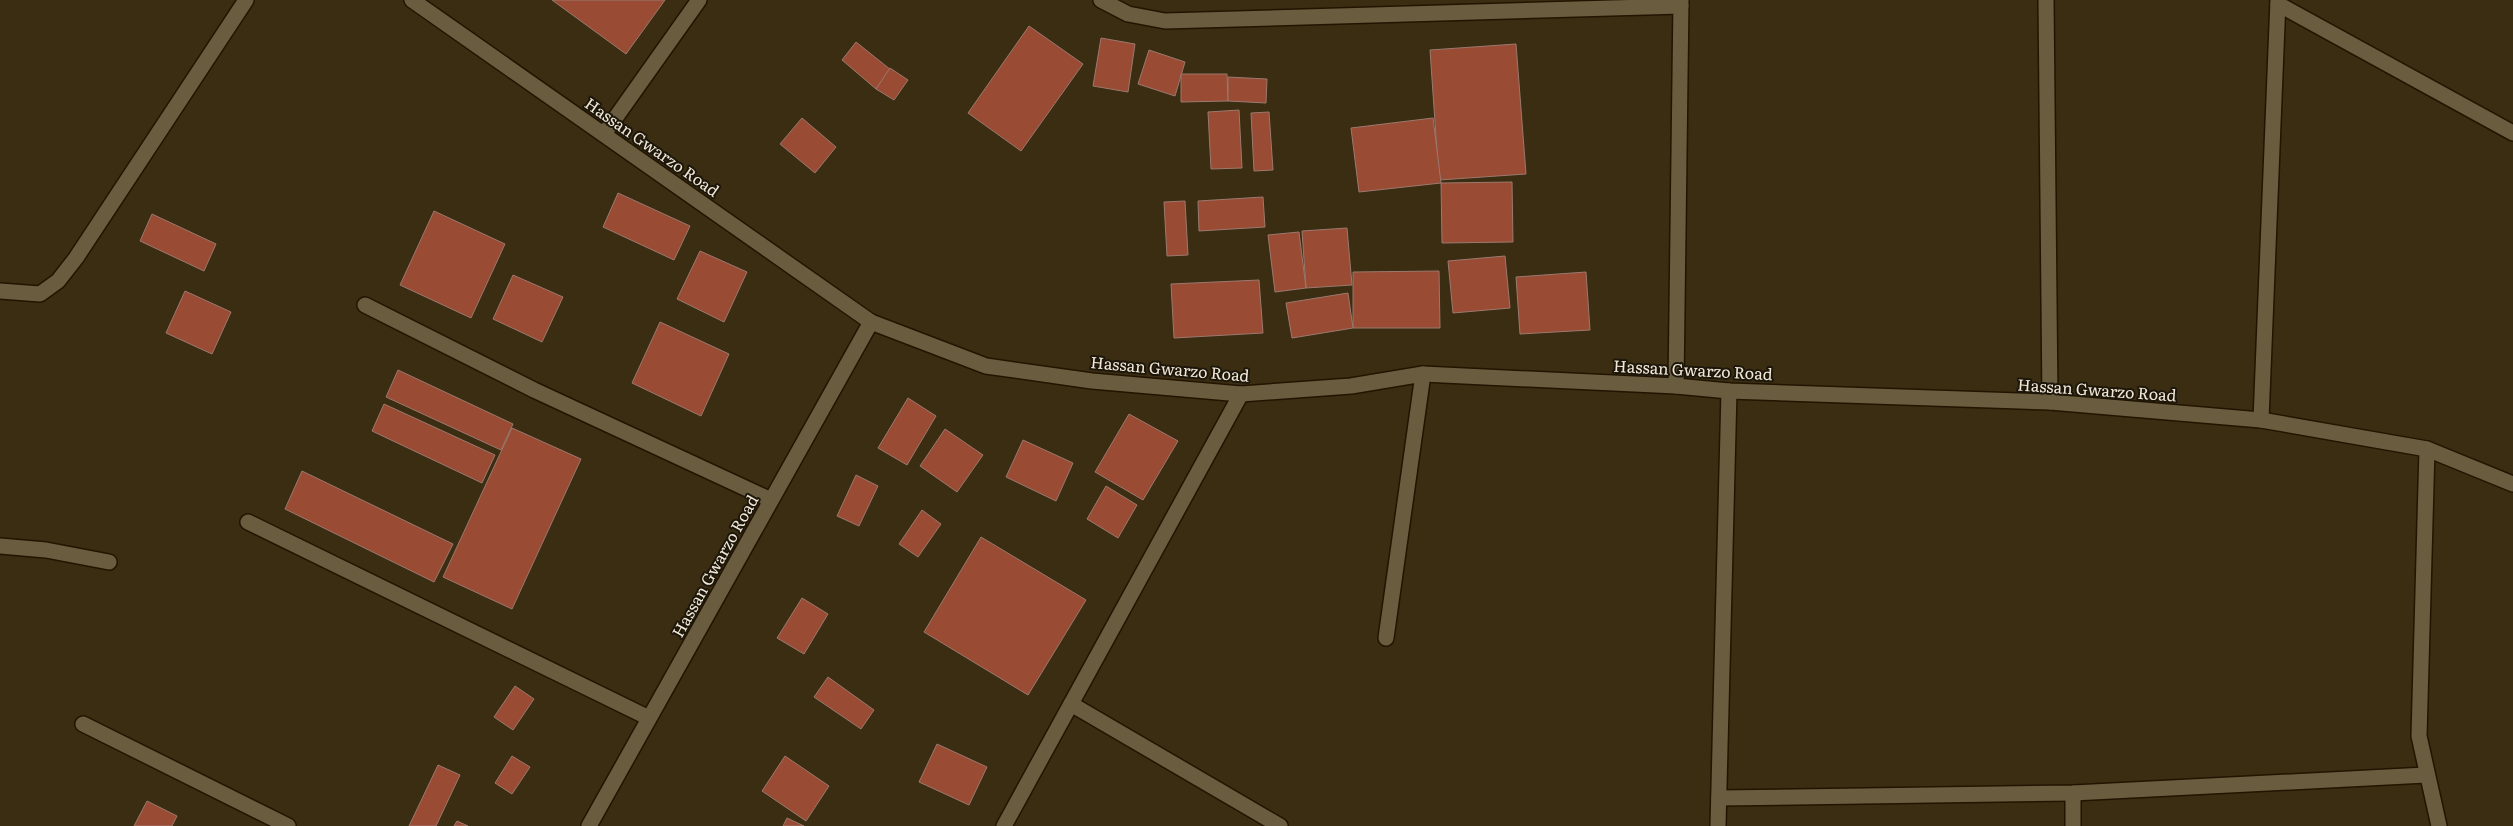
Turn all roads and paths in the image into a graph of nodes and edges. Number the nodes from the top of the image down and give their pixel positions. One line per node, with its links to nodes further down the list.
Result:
1 (246, 0): 10 (street)
2 (412, 0): 9 (street, Hassan Gwarzo Road)
3 (699, 0): 9 (street)
4 (1101, 0): 7 (street)
5 (2046, 0): 17 (street)
6 (2278, 2): 8 (street); 18 (street)
7 (1681, 3): 14 (street)
8 (2513, 133)
9 (604, 134): 12 (street, Hassan Gwarzo Road)
10 (0, 291)
11 (365, 305): 21 (street)
12 (871, 322): 16 (street, Hassan Gwarzo Road); 21 (street, Hassan Gwarzo Road)
13 (1423, 374): 14 (street, Hassan Gwarzo Road); 16 (street, Hassan Gwarzo Road); 25 (street)
14 (1676, 386): 15 (street, Hassan Gwarzo Road)
15 (1729, 391): 17 (street, Hassan Gwarzo Road); 31 (street)
16 (1241, 394): 26 (street)
17 (2050, 402): 18 (street, Hassan Gwarzo Road)
18 (2262, 420): 19 (street, Hassan Gwarzo Road)
19 (2427, 449): 20 (street, Hassan Gwarzo Road); 29 (street)
20 (2513, 484)
21 (771, 500): 27 (street, Hassan Gwarzo Road)
22 (248, 522): 27 (street)
23 (0, 546): 24 (street)
24 (109, 562)
25 (1386, 638)
26 (1071, 704): 34 (street); 35 (street)
27 (649, 718): 33 (street, Hassan Gwarzo Road)
28 (83, 724): 32 (street)
29 (2426, 775): 30 (street); 38 (street)
30 (2073, 793): 31 (street); 37 (street)
31 (1719, 798): 36 (street)
32 (288, 826)
33 (589, 826)
34 (1004, 826)
35 (1280, 826)
36 (1718, 826)
37 (2073, 826)
38 (2439, 826)

